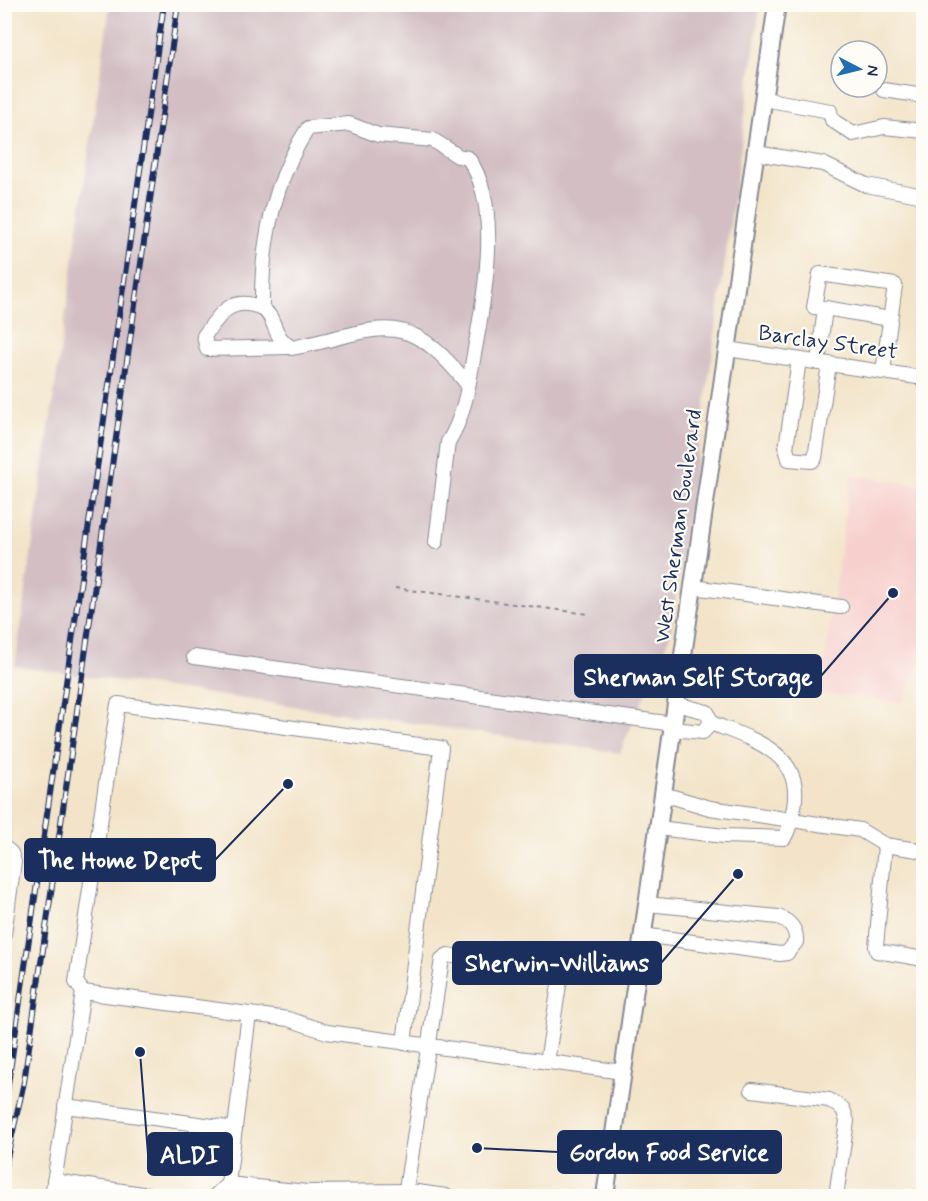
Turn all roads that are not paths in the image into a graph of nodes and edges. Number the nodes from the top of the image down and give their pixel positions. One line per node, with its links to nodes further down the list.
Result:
1 (5, 4): 3 (street)
2 (777, 4): 6 (main road, West Sherman Boulevard)
3 (4, 9)
4 (889, 91): 5 (street)
5 (924, 96)
6 (764, 99): 7 (street); 8 (main road, West Sherman Boulevard)
7 (924, 131)
8 (756, 153): 9 (street); 14 (main road, West Sherman Boulevard)
9 (924, 196)
10 (261, 308): 13 (street); 13 (street); 19 (street)
11 (825, 308): 12 (street); 12 (street); 16 (street)
12 (890, 319): 17 (street)
13 (292, 348): 19 (street)
14 (727, 349): 15 (street, Barclay Street); 21 (main road, West Sherman Boulevard)
15 (799, 360): 16 (street, Barclay Street); 16 (street)
16 (824, 363): 17 (street, Barclay Street)
17 (883, 372): 18 (street, Barclay Street)
18 (924, 378)
19 (468, 385): 20 (street)
20 (436, 542)
21 (693, 587): 22 (street); 24 (main road, West Sherman Boulevard)
22 (841, 607)
23 (194, 657): 26 (street)
24 (676, 704): 25 (street); 26 (main road, West Sherman Boulevard)
25 (711, 723): 26 (street); 28 (street)
26 (673, 727): 27 (main road, West Sherman Boulevard)
27 (663, 794): 28 (street); 29 (main road, West Sherman Boulevard)
28 (791, 820): 29 (street); 30 (street)
29 (658, 828): 34 (main road, West Sherman Boulevard)
30 (885, 844): 32 (street); 37 (street)
31 (4, 847): 33 (street)
32 (924, 851)
33 (9, 877): 35 (street)
34 (647, 904): 36 (main road, West Sherman Boulevard); 36 (street)
35 (4, 934)
36 (643, 935): 43 (main road, West Sherman Boulevard)
37 (924, 959)
38 (83, 992): 39 (street); 40 (street); 45 (street)
39 (249, 1014): 40 (street); 46 (street)
40 (404, 1042): 41 (street)
41 (427, 1046): 42 (street); 42 (street); 49 (street)
42 (548, 1062): 43 (street)
43 (623, 1072): 54 (main road, West Sherman Boulevard)
44 (752, 1090): 55 (street)
45 (65, 1106): 46 (street); 47 (street)
46 (235, 1129): 48 (street)
47 (54, 1181): 50 (street); 51 (street)
48 (228, 1184): 49 (street); 52 (street)
49 (405, 1194): 53 (street)
50 (52, 1197)
51 (156, 1197)
52 (215, 1197)
53 (446, 1197)
54 (605, 1197)
55 (836, 1197)

